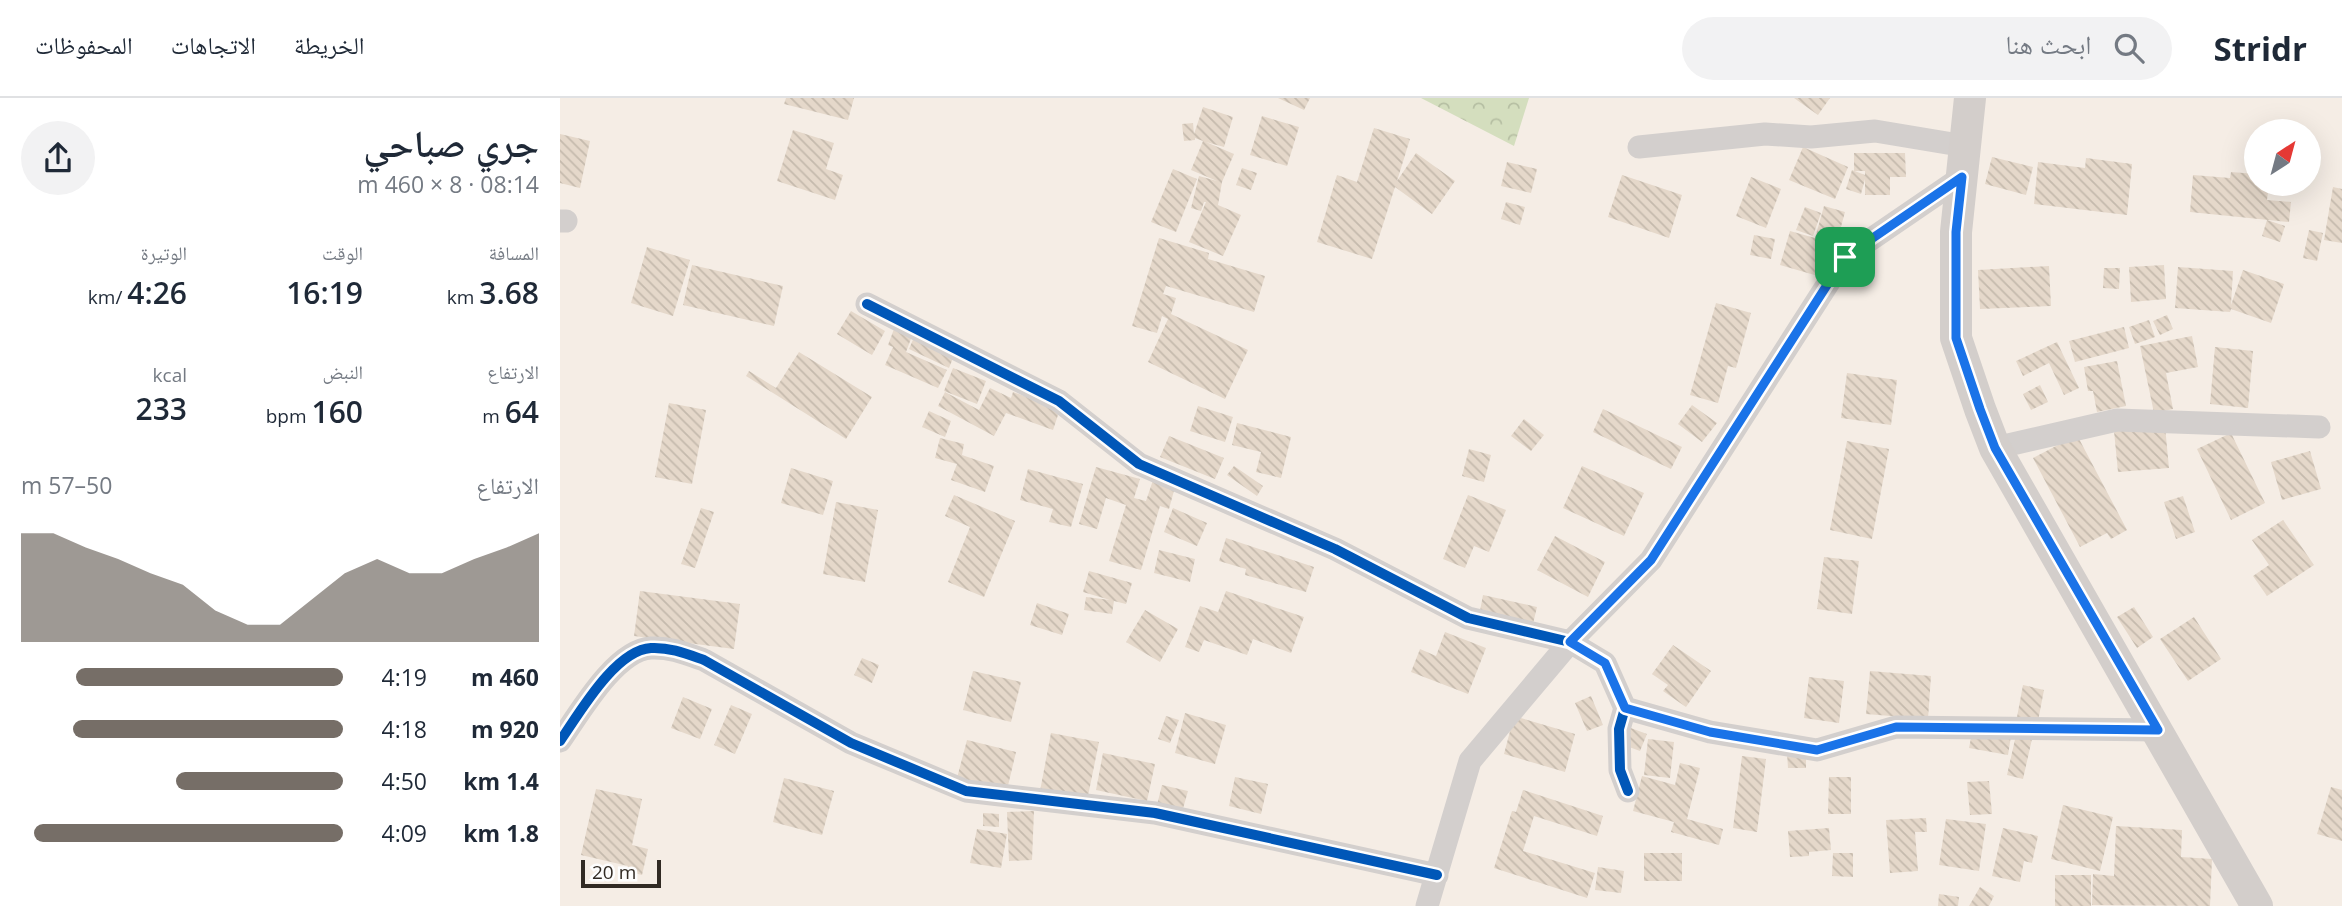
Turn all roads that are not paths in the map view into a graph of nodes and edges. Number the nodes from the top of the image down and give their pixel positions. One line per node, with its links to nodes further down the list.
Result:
1 (1970, 98): 2 (main road)
2 (1965, 146): 3 (street); 4 (main road)
3 (1639, 147)
4 (1962, 177): 7 (main road); 8 (street)
5 (867, 304): 8 (street)
6 (2319, 427): 7 (street)
7 (1995, 448): 10 (main road)
8 (1570, 642): 9 (street); 13 (street)
9 (1625, 708): 10 (street); 12 (street)
10 (2158, 730): 15 (main road)
11 (560, 741): 13 (street)
12 (1628, 791)
13 (1437, 875): 14 (street)
14 (1427, 906)
15 (2258, 906)

